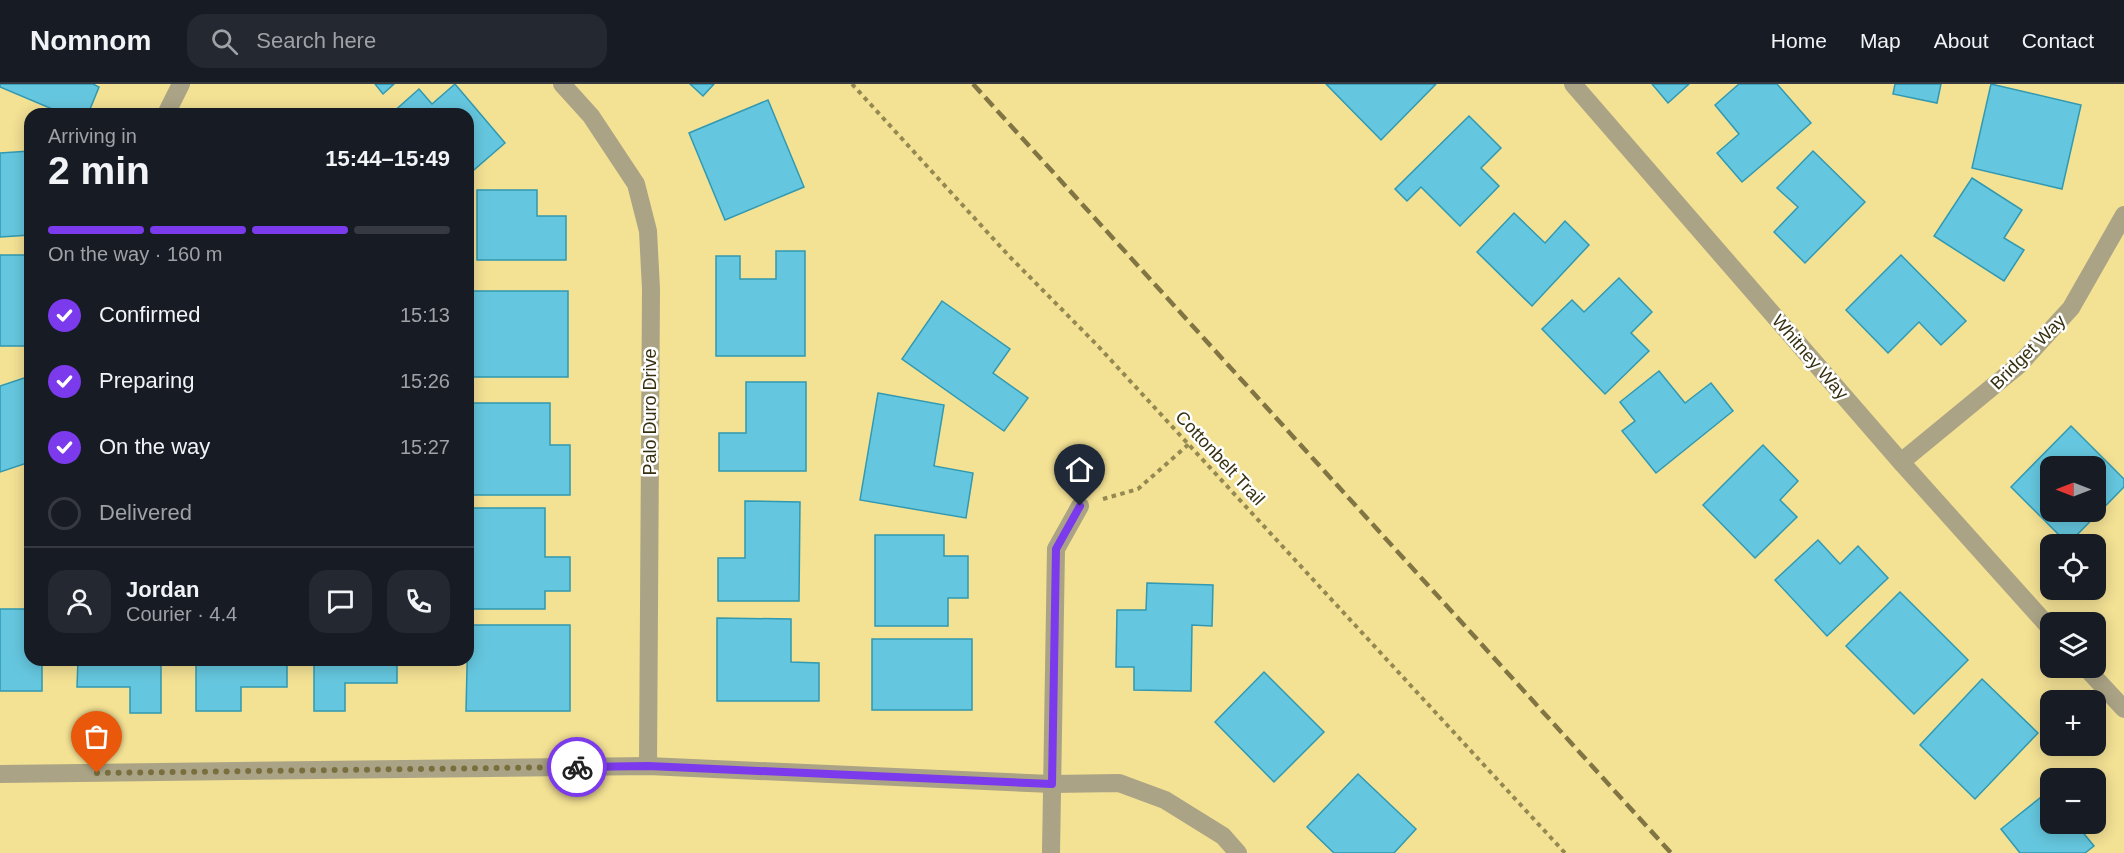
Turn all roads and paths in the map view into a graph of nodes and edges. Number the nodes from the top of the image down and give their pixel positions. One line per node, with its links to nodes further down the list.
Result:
1 (181, 84): 5 (street)
2 (562, 84): 13 (street, Palo Duro Drive)
3 (852, 84): 7 (path, Cottonbelt Trail)
4 (1573, 84): 8 (street, Whitney Way)
5 (169, 108)
6 (2124, 215): 8 (street, Bridget Way)
7 (1189, 444): 9 (path); 18 (path, Cottonbelt Trail)
8 (1901, 462): 10 (street, Whitney Way)
9 (1080, 506): 15 (street)
10 (2040, 617)
11 (2095, 678): 12 (street)
12 (2124, 709)
13 (648, 766): 14 (street); 15 (street)
14 (0, 774)
15 (1052, 784): 16 (street); 17 (street)
16 (1051, 853)
17 (1238, 853)
18 (1565, 853)

